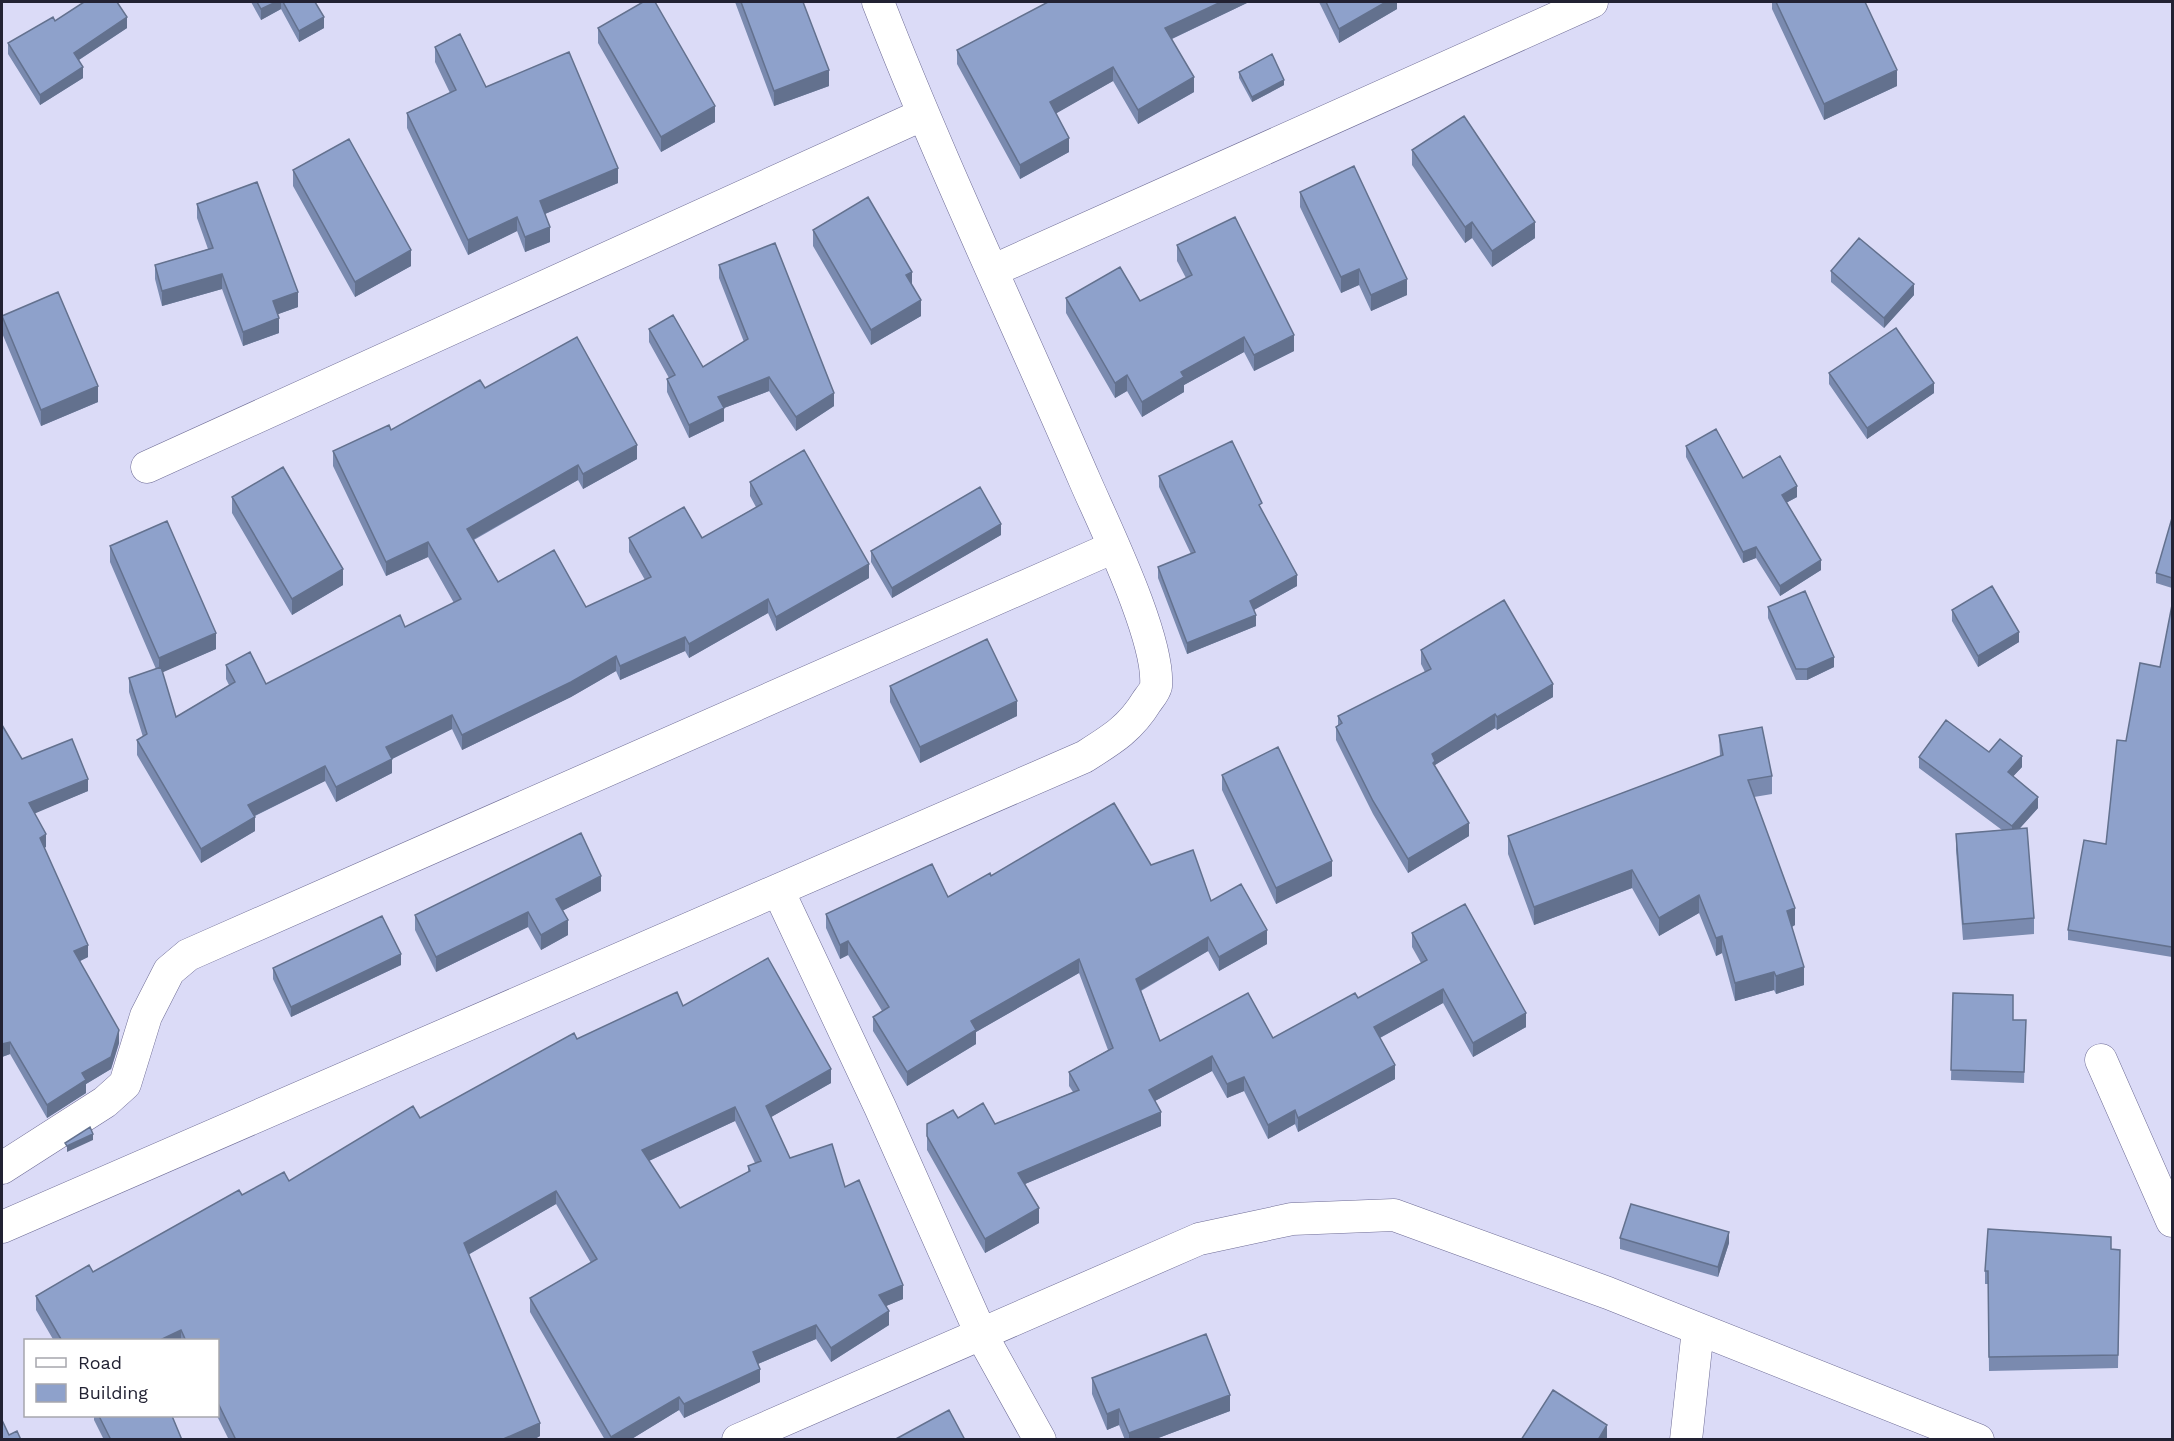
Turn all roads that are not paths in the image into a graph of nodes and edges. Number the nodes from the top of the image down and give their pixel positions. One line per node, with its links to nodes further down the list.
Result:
1 (878, 2): 3 (street)
2 (1592, 2): 4 (street)
3 (922, 115): 4 (street); 5 (street)
4 (994, 270): 6 (street)
5 (147, 467)
6 (1114, 547): 7 (street); 9 (street)
7 (778, 890): 11 (street); 13 (street)
8 (2101, 1060): 10 (street)
9 (2, 1168)
10 (2172, 1221)
11 (2, 1227)
12 (1698, 1329): 13 (street); 16 (street); 17 (street)
13 (981, 1334): 14 (street); 15 (street)
14 (738, 1440)
15 (1040, 1440)
16 (1686, 1440)
17 (1978, 1440)

